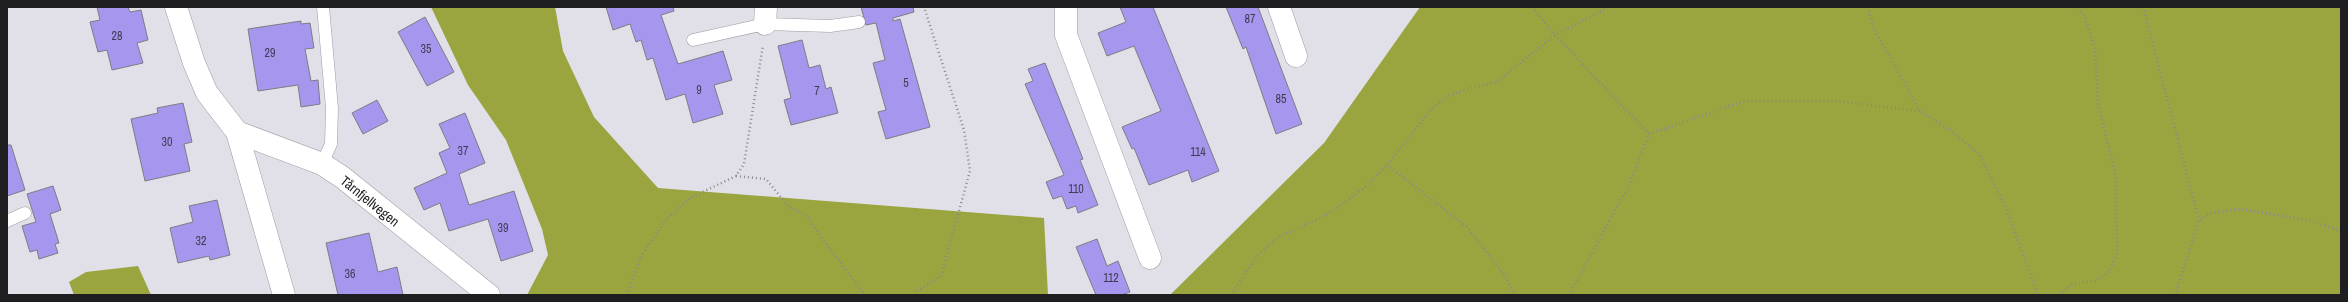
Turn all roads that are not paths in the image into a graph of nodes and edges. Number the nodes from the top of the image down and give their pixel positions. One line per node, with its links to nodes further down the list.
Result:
1 (176, 7): 9 (street)
2 (323, 7): 10 (lane)
3 (1066, 7): 13 (street)
4 (1280, 7): 8 (street)
5 (765, 15): 6 (lane); 7 (lane)
6 (859, 22)
7 (693, 40)
8 (1296, 56)
9 (237, 132): 10 (street, Tårnfjellvegen); 14 (street)
10 (322, 164): 15 (street, Tårnfjellvegen)
11 (25, 213): 12 (lane)
12 (7, 221)
13 (1150, 258)
14 (284, 295)
15 (488, 295)

